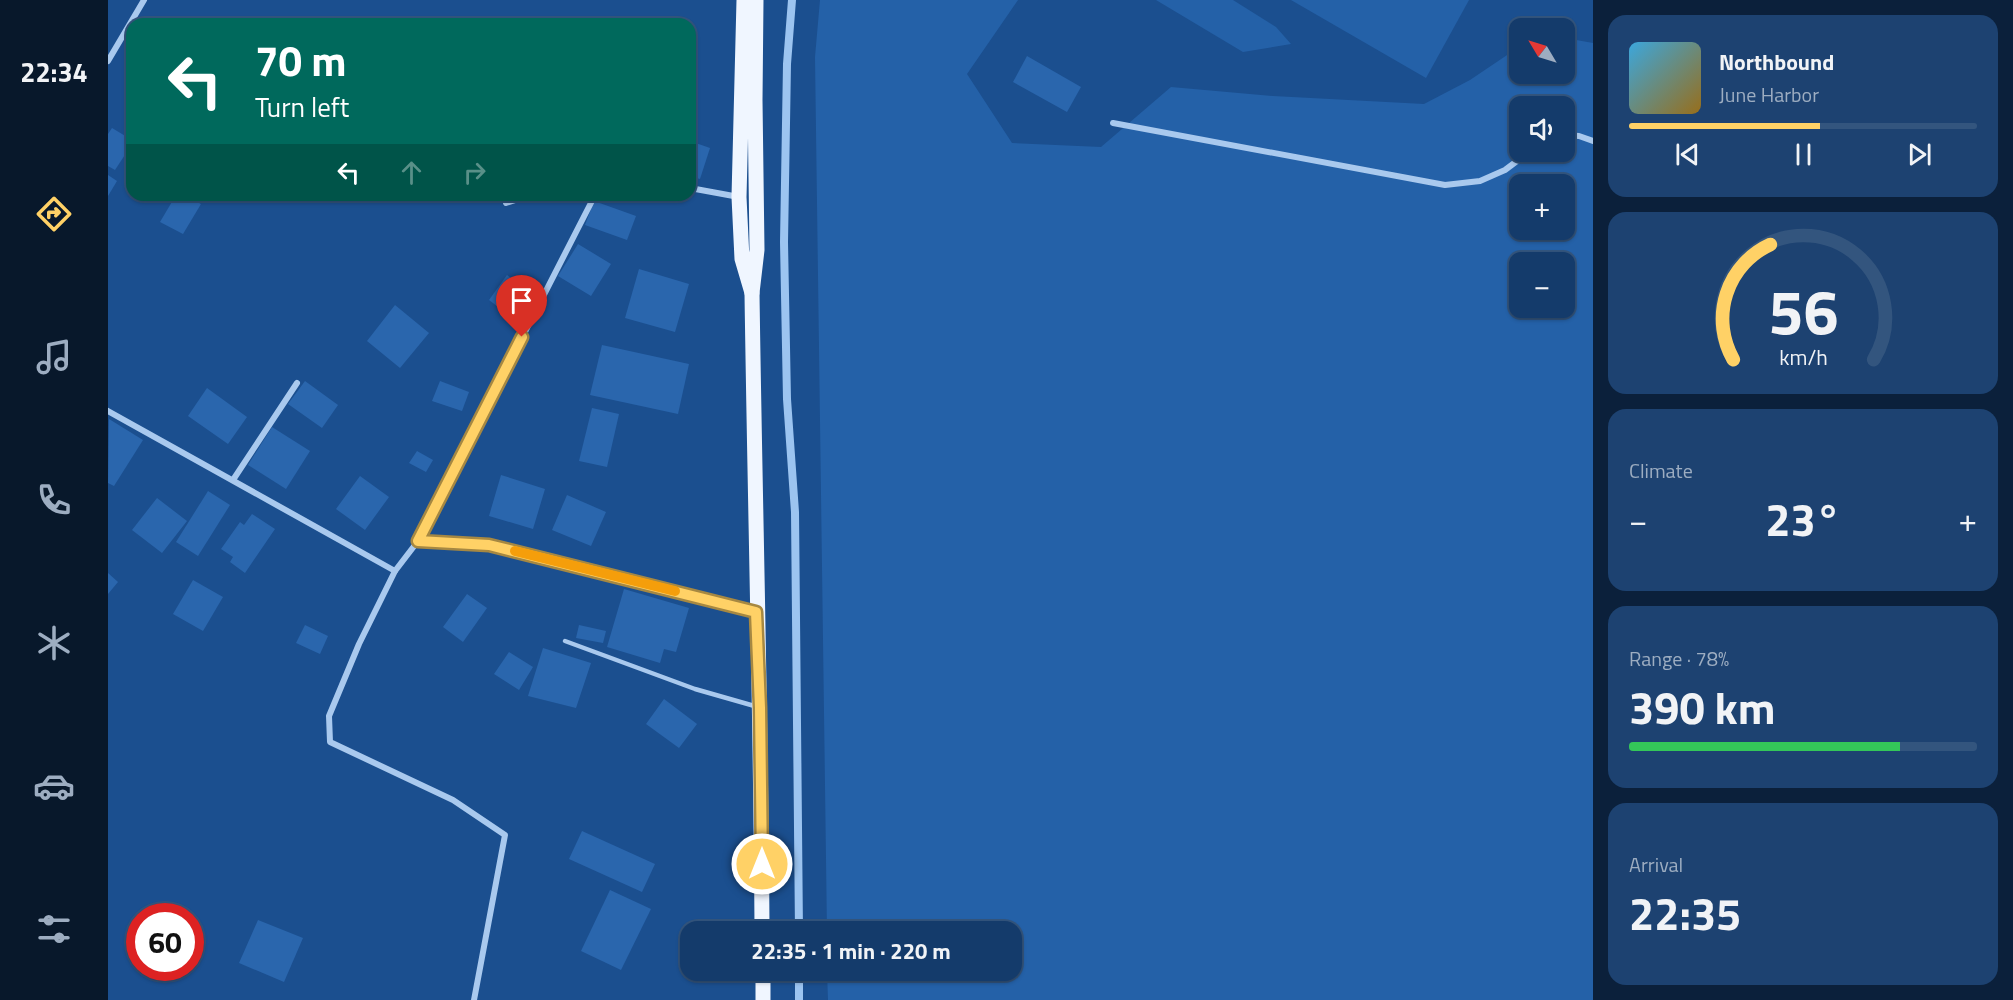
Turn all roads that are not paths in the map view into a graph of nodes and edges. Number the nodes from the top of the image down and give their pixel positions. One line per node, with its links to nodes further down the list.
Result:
1 (144, 0): 3 (street)
2 (746, 0): 11 (main road); 15 (main road)
3 (133, 18)
4 (126, 30): 5 (street)
5 (108, 61)
6 (1113, 123): 9 (street)
7 (1575, 136): 8 (street)
8 (1593, 141)
9 (1516, 162)
10 (696, 189): 11 (street)
11 (739, 198): 15 (main road)
12 (512, 201): 14 (street)
13 (592, 201): 19 (street)
14 (506, 203)
15 (752, 292): 21 (main road)
16 (297, 383): 18 (street)
17 (108, 411): 18 (street)
18 (233, 480): 20 (street)
19 (418, 541): 20 (street); 21 (street)
20 (395, 571): 26 (street)
21 (756, 612): 23 (main road)
22 (565, 641): 23 (lane)
23 (760, 708): 24 (main road)
24 (762, 921)
25 (762, 981): 27 (main road)
26 (474, 1000)
27 (763, 1000)

